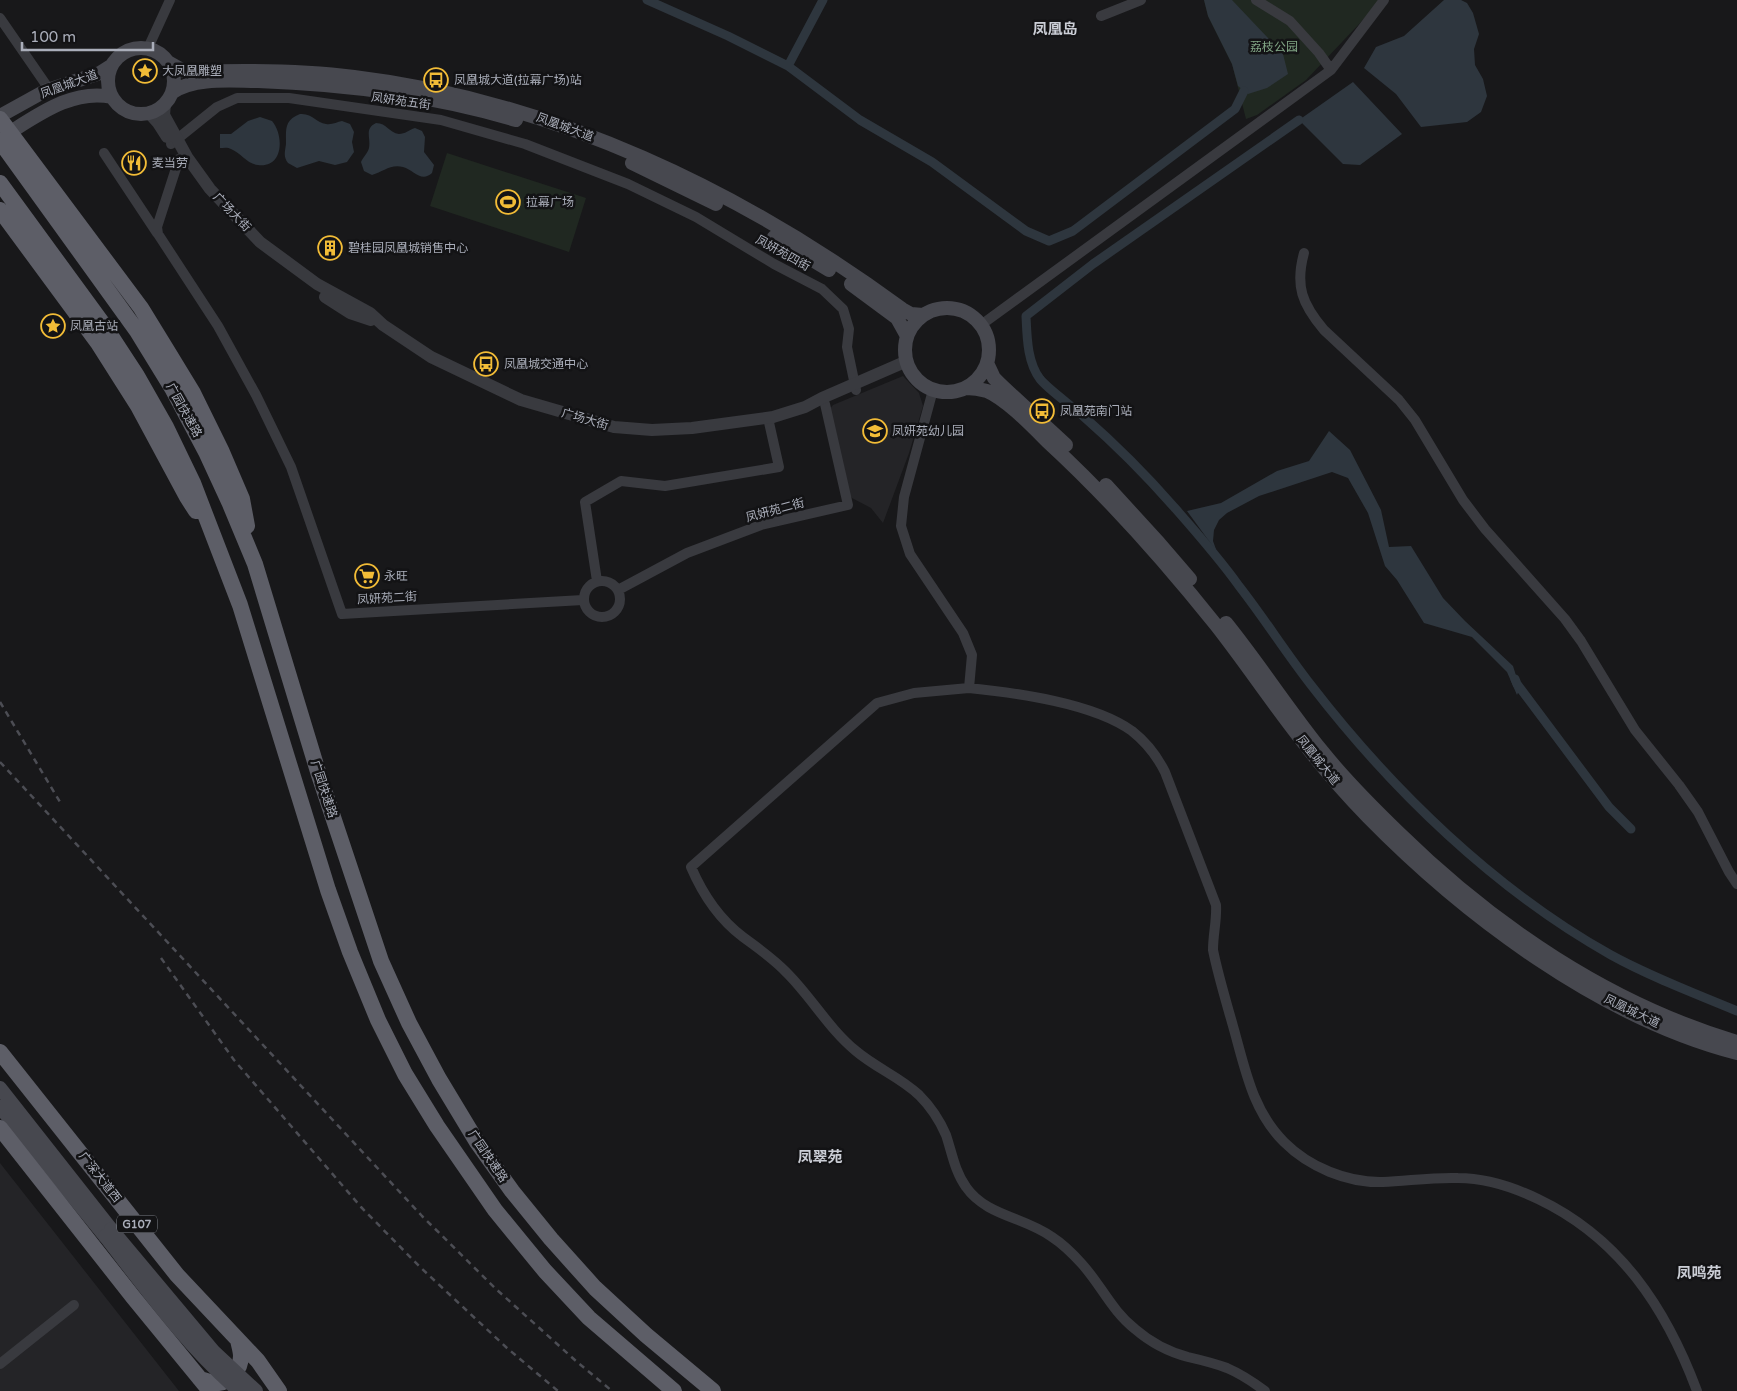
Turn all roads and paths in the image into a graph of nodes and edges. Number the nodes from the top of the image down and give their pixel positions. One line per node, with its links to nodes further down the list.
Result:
1 (170, 0): 7 (street)
2 (1141, 0): 5 (street)
3 (1256, 0): 10 (street)
4 (1384, 0): 10 (street)
5 (1101, 16)
6 (0, 18): 11 (street)
7 (148, 48): 8 (main road); 9 (main road)
8 (168, 62): 12 (main road); 28 (main road, 凤凰城大道)
9 (111, 66): 11 (main road, 凤凰城大道); 13 (main road)
10 (1331, 70): 30 (street)
11 (49, 89): 16 (main road, 凤凰城大道)
12 (173, 92): 14 (main road); 31 (main road, 凤凰城大道)
13 (112, 97): 15 (main road); 17 (main road, 凤凰城大道)
14 (165, 104): 15 (main road); 18 (street, 广场大街)
15 (150, 113): 18 (street)
16 (0, 117): 17 (highway)
17 (3, 137): 41 (highway, 广园快速路); 41 (highway)
18 (174, 142): 20 (street, 广场大街); 23 (street, 凤妍苑五街); 29 (street, 广场大街)
19 (104, 153): 24 (street)
20 (179, 159): 26 (street); 29 (street, 广场大街)
21 (0, 183): 40 (highway, 广园快速路)
22 (139, 185): 24 (street)
23 (632, 186): 34 (street, 凤妍苑四街)
24 (130, 191): 26 (street)
25 (0, 210): 40 (highway)
26 (158, 234): 44 (street, 凤妍苑二街)
27 (1304, 253): 46 (street)
28 (923, 315): 30 (main road); 31 (main road)
29 (384, 325): 39 (street, 广场大街)
30 (981, 325): 32 (main road)
31 (907, 336): 33 (main road)
32 (987, 363): 35 (main road); 47 (main road, 凤凰城大道)
33 (908, 365): 34 (street, 广场大街); 36 (main road)
34 (855, 387): 37 (street, 广场大街); 38 (street, 广场大街)
35 (966, 388): 36 (main road); 49 (main road, 凤凰城大道)
36 (933, 390): 45 (street)
37 (825, 404): 38 (street, 广场大街); 43 (street, 凤妍苑二街)
38 (804, 408): 39 (street, 广场大街)
39 (768, 418): 42 (street)
40 (217, 542): 65 (highway, 广园快速路)
41 (255, 564): 66 (highway, 广园快速路)
42 (597, 581): 43 (street); 44 (street)
43 (618, 590): 44 (street)
44 (584, 600)
45 (969, 688): 67 (street); 68 (street)
46 (1737, 884)
47 (1737, 1042)
48 (0, 1052): 54 (highway, 广深大道西 / G107)
49 (1737, 1053)
50 (0, 1088): 53 (main road)
51 (0, 1107): 53 (main road)
52 (0, 1128): 55 (highway)
53 (108, 1232): 61 (main road, bridge); 62 (main road, bridge)
54 (177, 1275): 55 (highway); 57 (highway, 广深大道西 / G107)
55 (133, 1298): 60 (highway)
56 (74, 1305): 59 (street)
57 (238, 1340): 58 (highway, 广深大道西 / G107); 60 (highway)
58 (258, 1361): 63 (highway, 广深大道西 / G107); 64 (highway)
59 (0, 1364)
60 (205, 1385)
61 (239, 1391)
62 (256, 1391)
63 (279, 1391)
64 (292, 1391)
65 (674, 1391)
66 (713, 1391)
67 (1265, 1391)
68 (1697, 1391)

